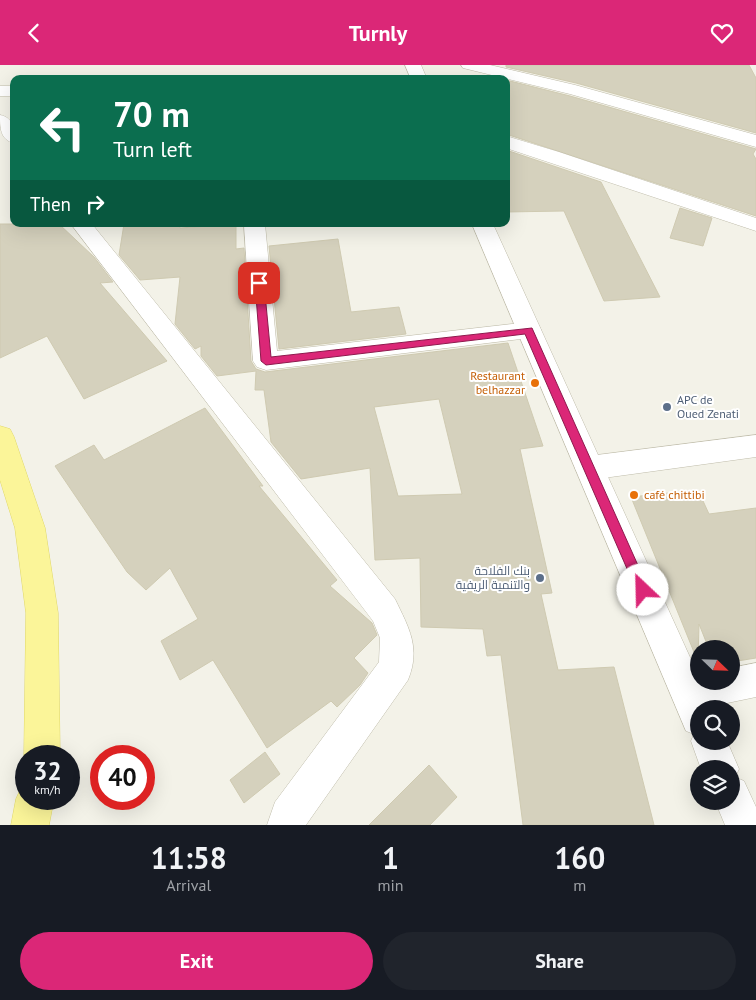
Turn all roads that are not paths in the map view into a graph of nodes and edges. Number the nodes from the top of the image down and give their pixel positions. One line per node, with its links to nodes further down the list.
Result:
1 (469, 65): 5 (street)
2 (0, 120): 4 (street)
3 (756, 127): 5 (street)
4 (10, 133)
5 (727, 133): 6 (street)
6 (756, 141)
7 (510, 143): 8 (street)
8 (756, 225)
9 (83, 227): 23 (street)
10 (254, 227): 12 (street)
11 (483, 227): 12 (street)
12 (529, 330): 15 (street)
13 (0, 437): 19 (main road)
14 (756, 446): 15 (street)
15 (589, 468): 17 (street)
16 (756, 680): 18 (street)
17 (691, 700)
18 (708, 700)
19 (42, 745)
20 (32, 810): 22 (main road)
21 (738, 810): 24 (street)
22 (30, 825)
23 (286, 825)
24 (744, 825)

